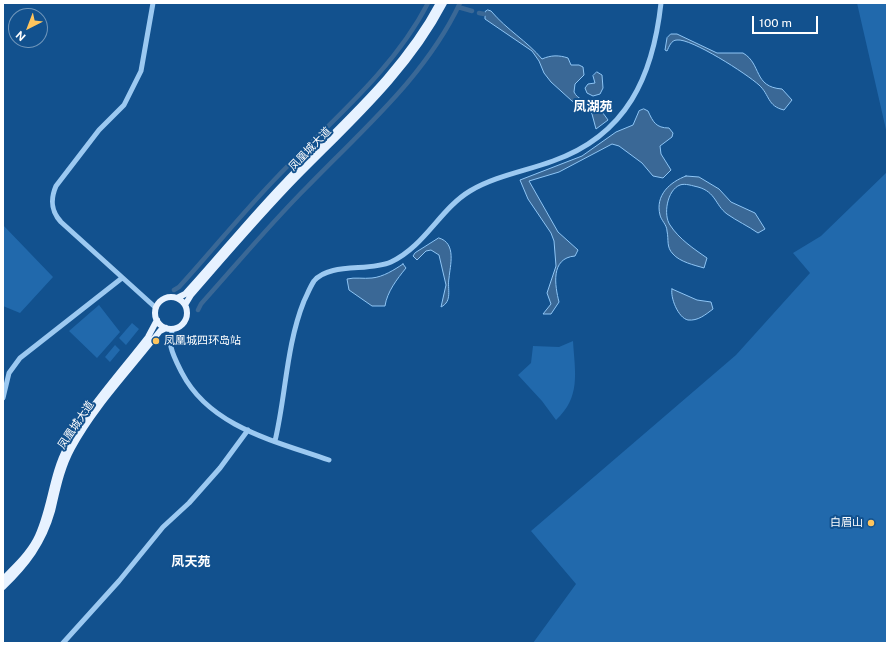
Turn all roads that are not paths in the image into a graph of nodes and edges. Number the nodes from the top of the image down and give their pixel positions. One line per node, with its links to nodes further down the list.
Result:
1 (153, 3): 5 (street)
2 (439, 3): 6 (main road, 凤凰城大道)
3 (444, 3): 7 (main road, 凤凰城大道)
4 (661, 3): 13 (street)
5 (122, 278): 8 (street); 11 (street)
6 (177, 298): 7 (main road); 8 (main road)
7 (185, 305): 10 (main road)
8 (156, 308): 9 (main road)
9 (157, 320): 10 (main road); 15 (main road, 凤凰城大道)
10 (169, 328): 12 (street); 16 (main road, 凤凰城大道)
11 (3, 398)
12 (248, 430): 13 (street); 17 (street)
13 (275, 441): 14 (street)
14 (329, 460)
15 (3, 579)
16 (3, 587)
17 (63, 643)

